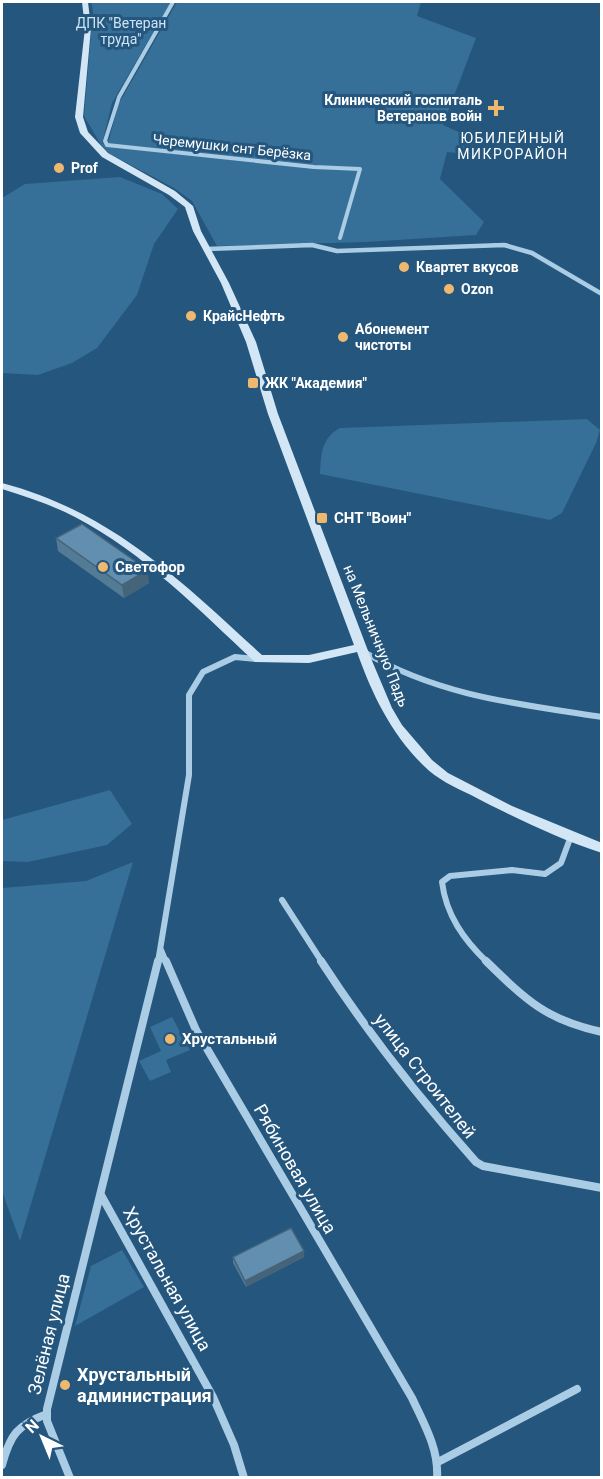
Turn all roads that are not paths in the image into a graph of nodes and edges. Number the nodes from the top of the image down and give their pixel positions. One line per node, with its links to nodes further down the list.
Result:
1 (85, 2): 4 (street, на Мельничную Падь)
2 (173, 2): 3 (street, Черемушки снт Берёзка)
3 (340, 238)
4 (207, 249): 5 (street); 7 (street, на Мельничную Падь)
5 (602, 294)
6 (2, 486): 8 (street)
7 (361, 649): 8 (street); 9 (street); 10 (street, на Мельничную Падь)
8 (259, 659): 13 (street, Зелёная улица)
9 (602, 717)
10 (571, 837): 11 (street, на Мельничную Падь); 14 (street)
11 (602, 848)
12 (282, 900): 15 (street, улица Строителей)
13 (160, 951): 16 (street, Зелёная улица); 19 (street, Рябиновая улица)
14 (602, 1032)
15 (602, 1188)
16 (101, 1195): 18 (street, Зелёная улица); 22 (street, Хрустальная улица)
17 (577, 1389): 19 (street)
18 (47, 1414): 20 (street); 21 (street, Зелёная улица)
19 (438, 1462): 23 (street)
20 (2, 1465)
21 (70, 1478)
22 (244, 1478)
23 (437, 1478)

